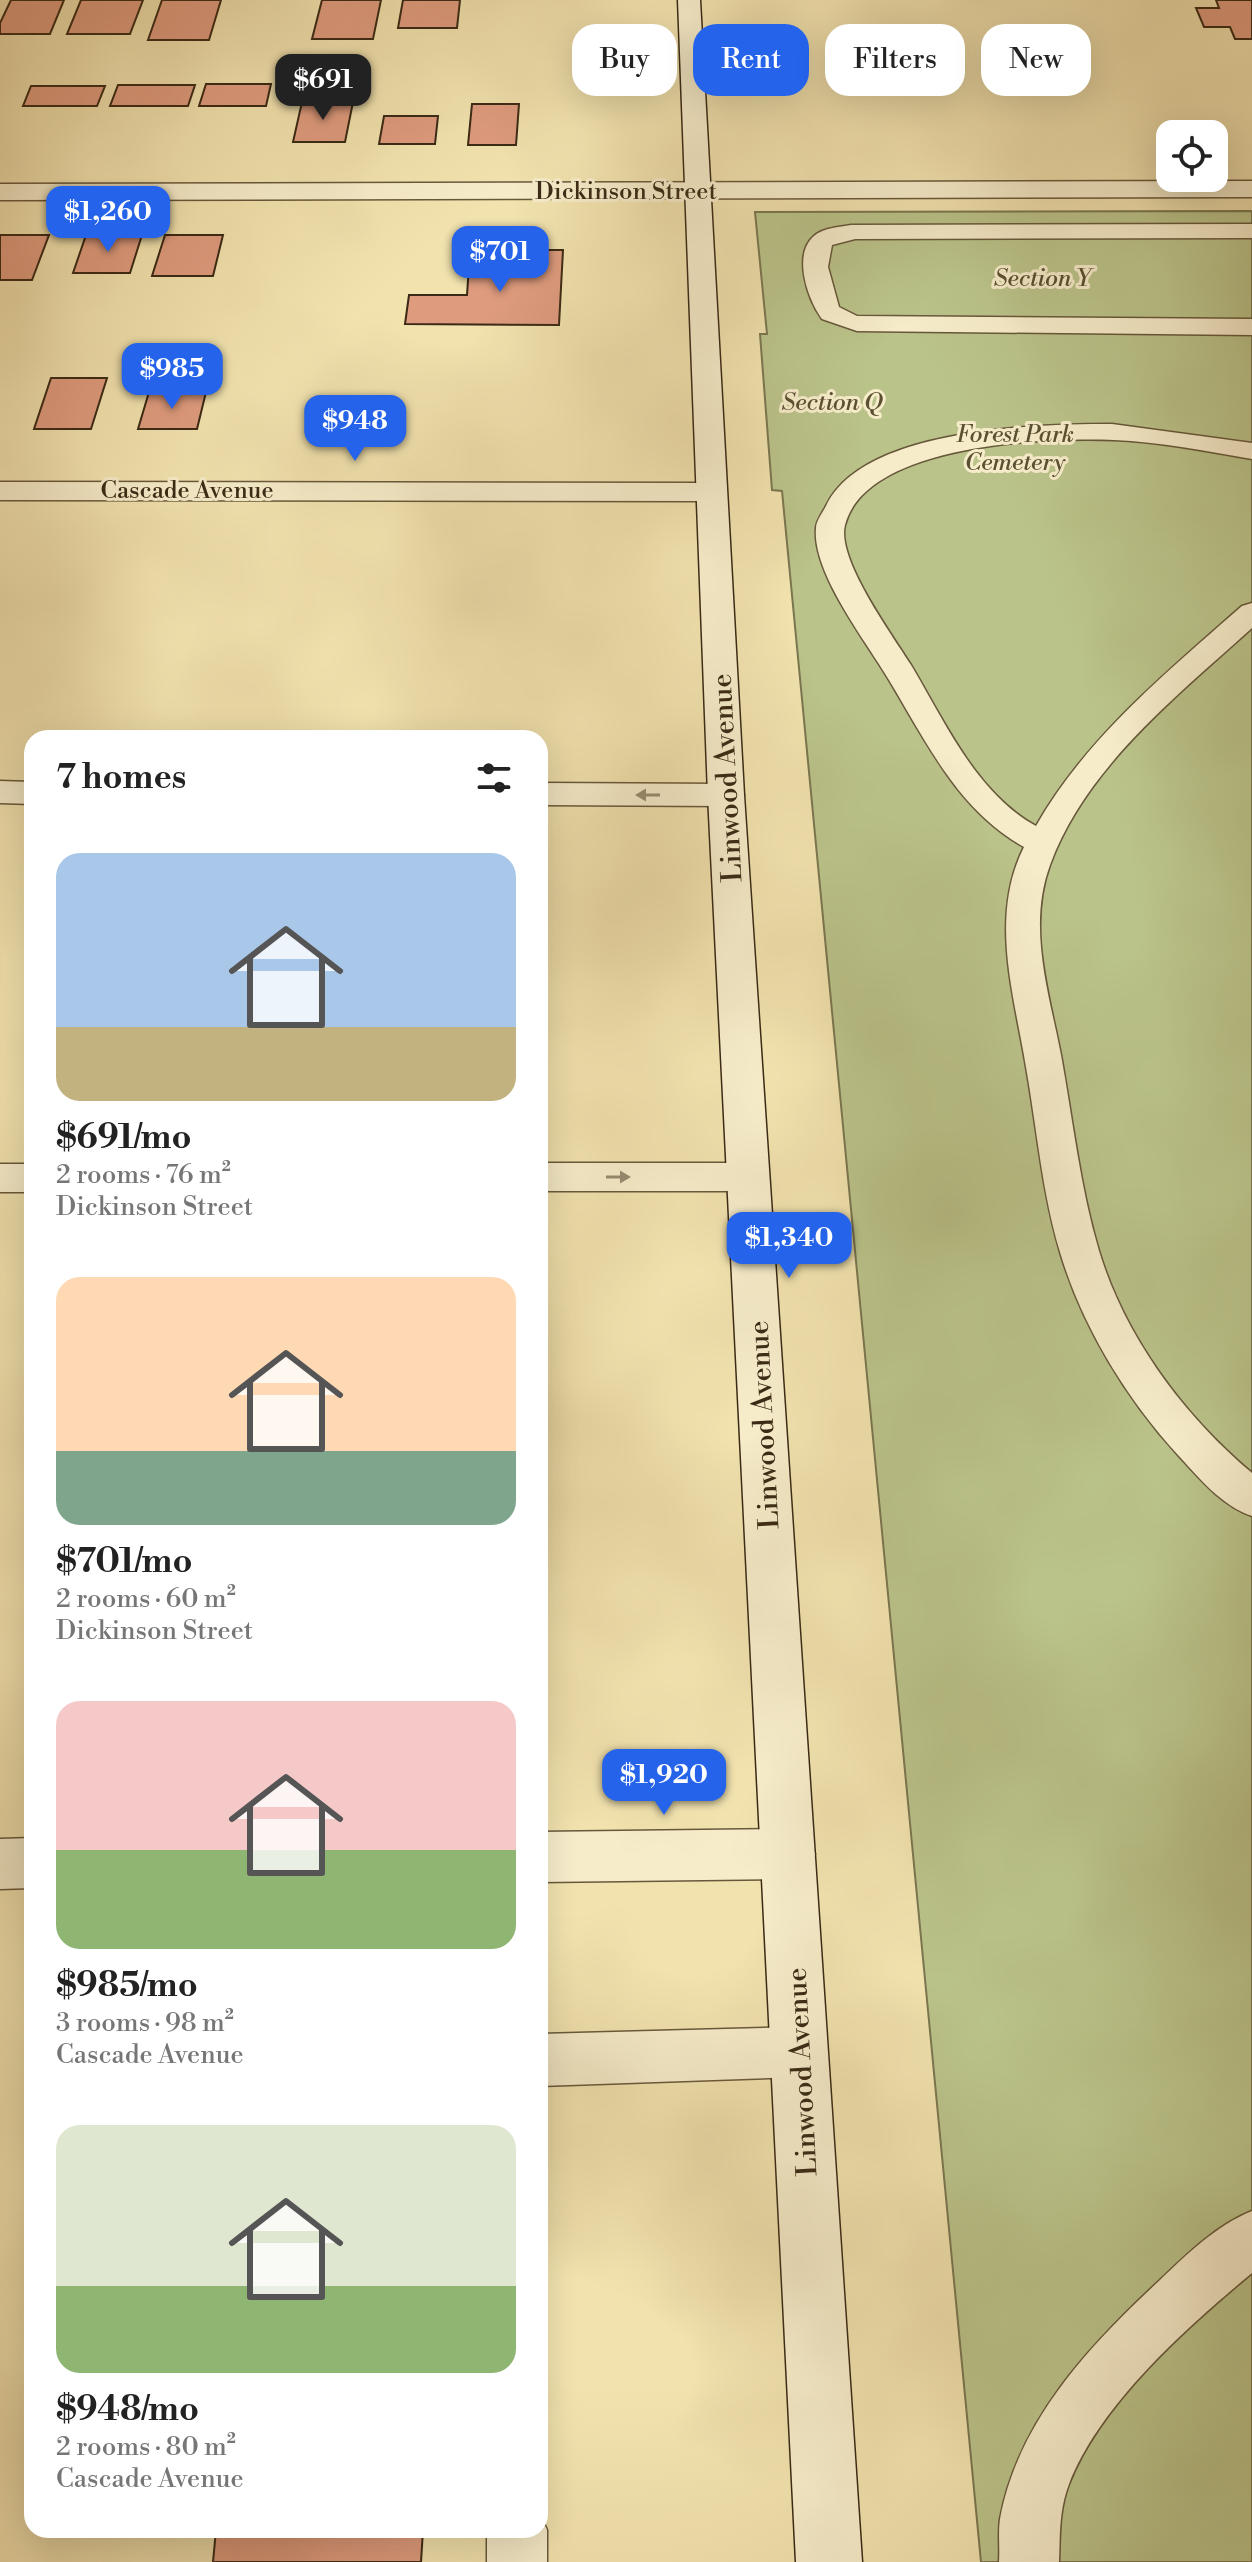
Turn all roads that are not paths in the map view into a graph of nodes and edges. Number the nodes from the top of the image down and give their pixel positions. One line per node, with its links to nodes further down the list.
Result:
1 (689, 0): 3 (main road, Linwood Avenue)
2 (1252, 189): 3 (main road, Dickinson Street)
3 (695, 190): 4 (main road, Dickinson Street); 9 (main road, Linwood Avenue)
4 (0, 192)
5 (1252, 231): 6 (lane)
6 (1252, 327)
7 (1248, 448): 15 (lane)
8 (0, 491): 9 (main road, Cascade Avenue)
9 (710, 492): 14 (main road, Linwood Avenue)
10 (1252, 612): 15 (lane)
11 (0, 792): 12 (main road)
12 (24, 793)
13 (548, 794): 14 (main road, one-way to 13)
14 (726, 795): 17 (main road, Linwood Avenue)
15 (1043, 844): 20 (lane)
16 (548, 1177): 17 (lane, one-way to 17)
17 (749, 1177): 21 (main road, Linwood Avenue)
18 (0, 1178): 19 (lane)
19 (24, 1178)
20 (1252, 1498)
21 (788, 1854): 22 (main road); 25 (main road, Linwood Avenue)
22 (548, 1857)
23 (24, 1863): 24 (main road)
24 (0, 1864)
25 (800, 2052): 26 (lane); 30 (main road, Linwood Avenue)
26 (548, 2060)
27 (1252, 2238): 31 (lane)
28 (517, 2538): 29 (lane)
29 (517, 2562)
30 (829, 2562)
31 (1029, 2562)

